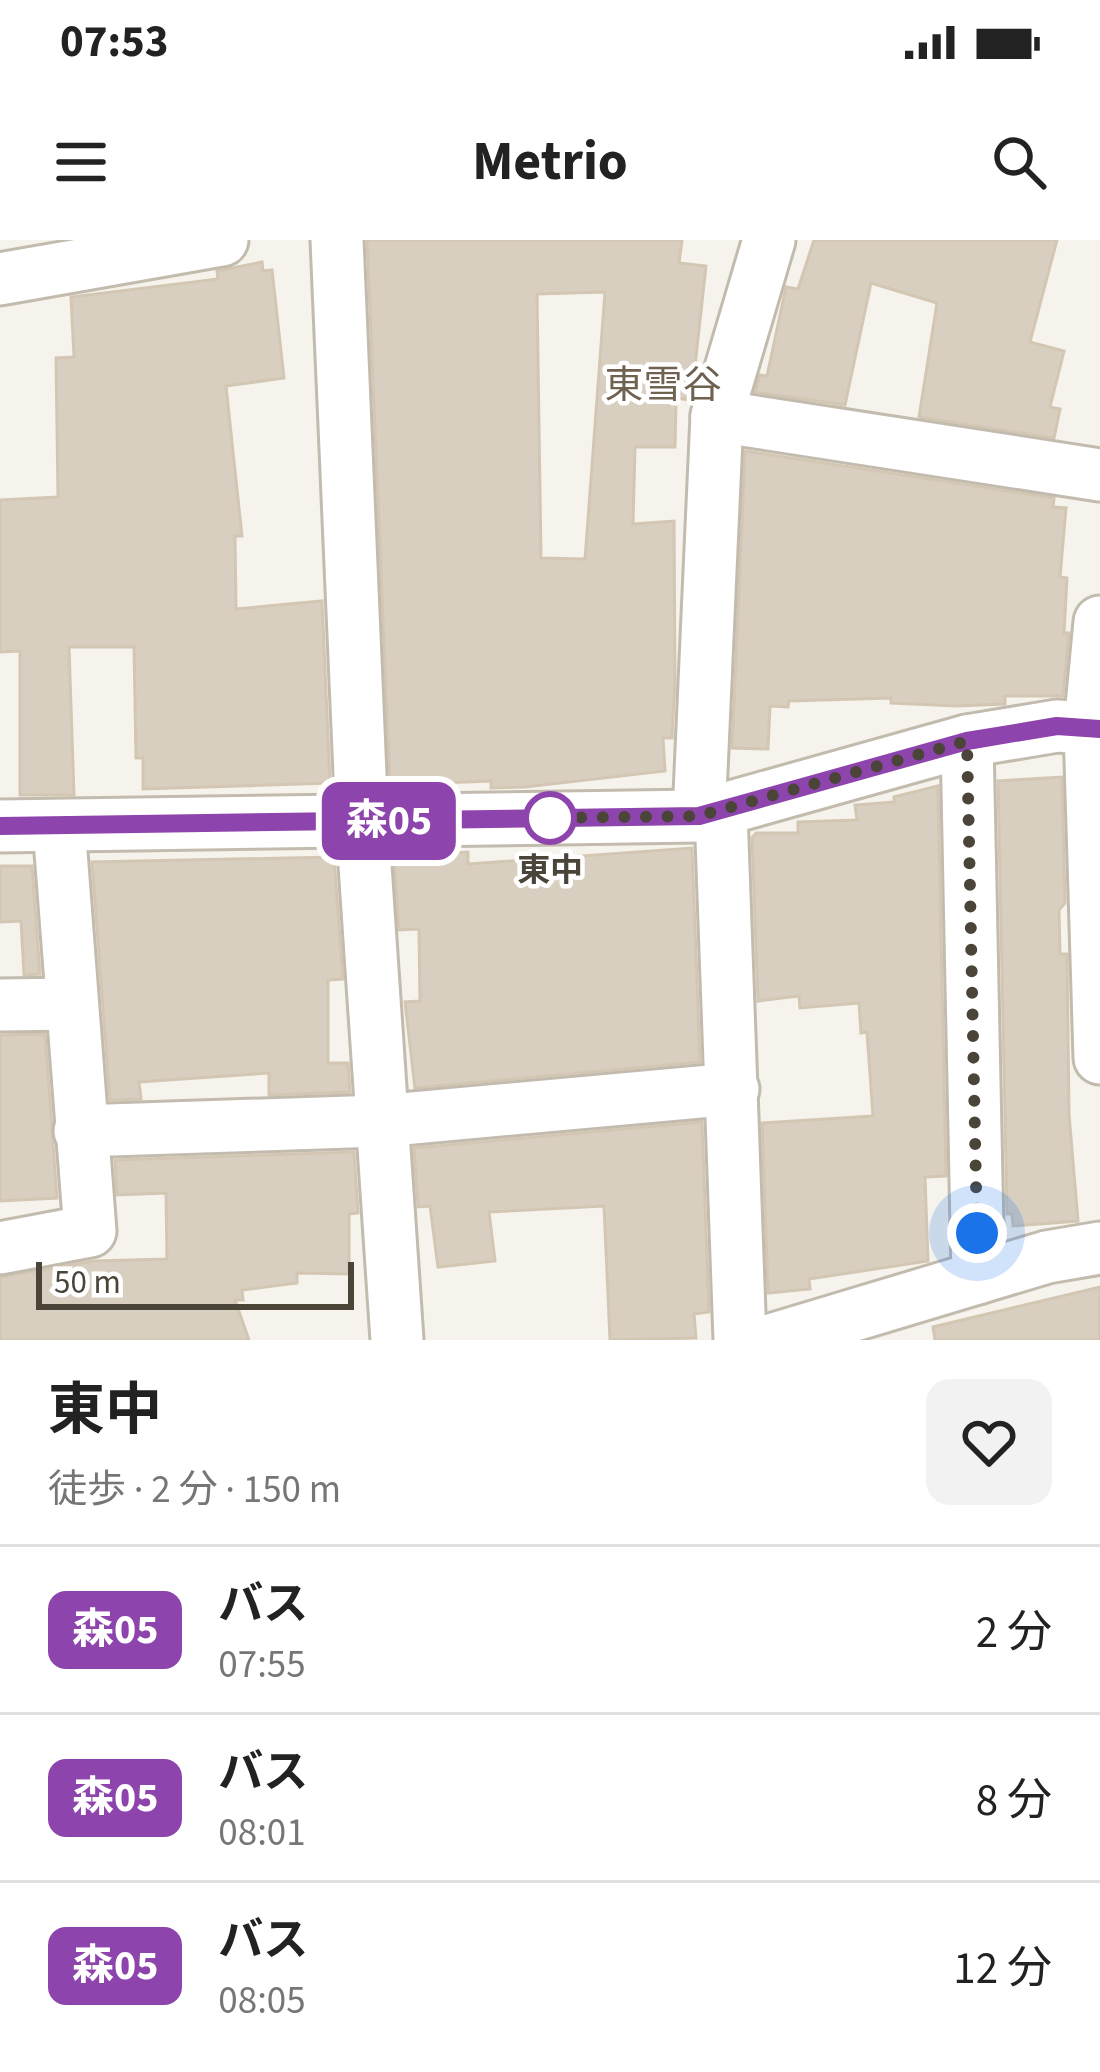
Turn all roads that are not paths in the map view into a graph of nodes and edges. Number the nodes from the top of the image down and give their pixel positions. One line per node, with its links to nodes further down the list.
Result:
1 (222, 240): 4 (street)
2 (337, 240): 11 (street)
3 (769, 240): 5 (street)
4 (0, 279)
5 (717, 416): 6 (street); 10 (street)
6 (1100, 475)
7 (1100, 622): 8 (street)
8 (1095, 728): 9 (street); 16 (street)
9 (967, 741): 10 (street); 23 (street)
10 (710, 814): 11 (street); 18 (street)
11 (362, 821): 13 (street); 19 (street)
12 (0, 826): 13 (street)
13 (59, 826): 14 (street)
14 (71, 1004): 15 (street); 20 (street)
15 (0, 1005)
16 (1099, 1006): 17 (street)
17 (1100, 1058)
18 (733, 1089): 19 (street); 25 (street)
19 (380, 1121): 20 (street); 24 (street)
20 (80, 1131): 22 (street)
21 (1100, 1248): 23 (street)
22 (0, 1249)
23 (978, 1278): 26 (street)
24 (397, 1340)
25 (740, 1340)
26 (770, 1340)

